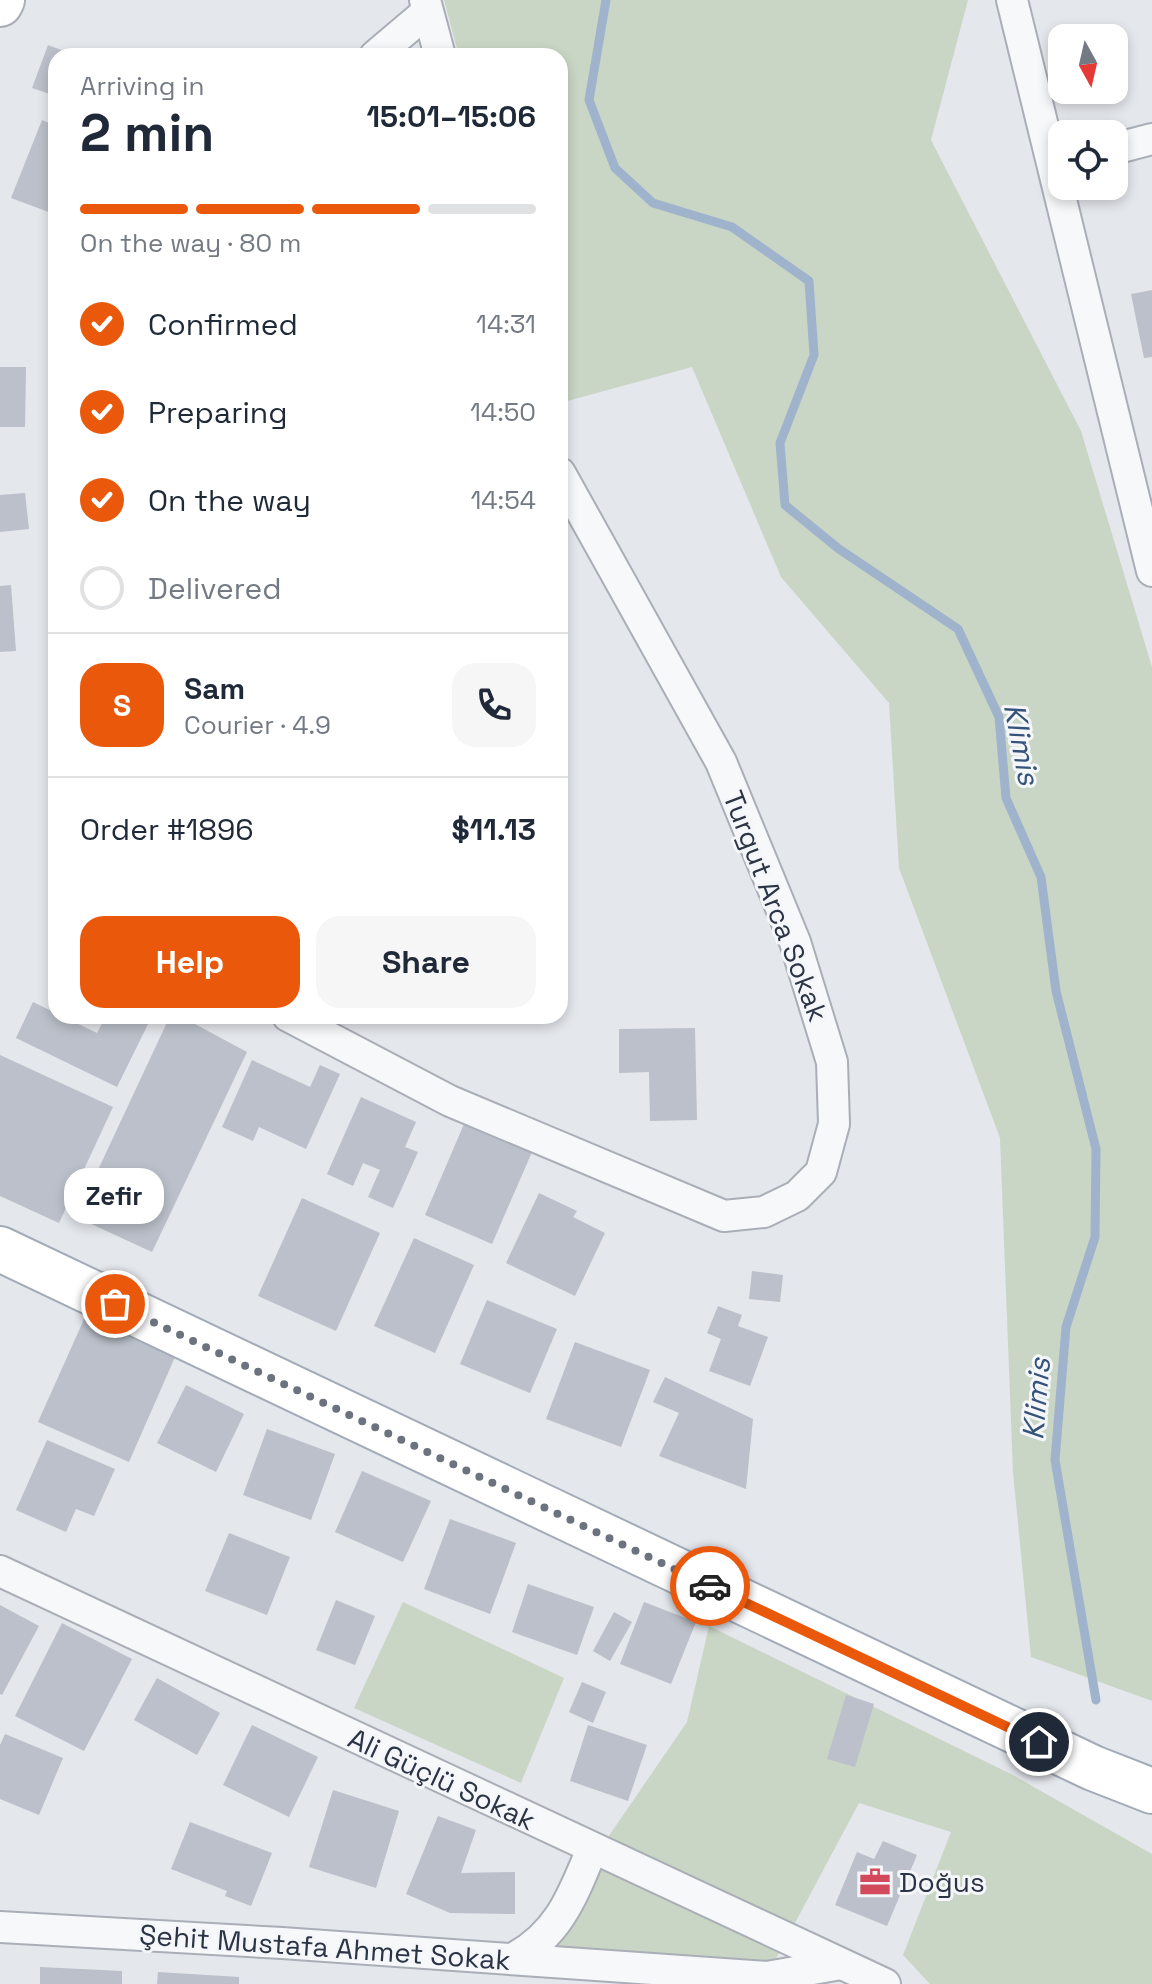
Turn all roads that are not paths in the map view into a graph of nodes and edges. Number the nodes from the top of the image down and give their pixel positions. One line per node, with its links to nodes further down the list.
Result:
1 (1012, 0): 5 (street)
2 (426, 6): 3 (street); 4 (street)
3 (383, 48)
4 (438, 48)
5 (1048, 134)
6 (1152, 139): 7 (street)
7 (1128, 145)
8 (1064, 200): 10 (street)
9 (568, 487): 11 (street, Turgut Arca Sokak)
10 (1152, 571)
11 (303, 1024)
12 (0, 1249): 14 (main road)
13 (0, 1571): 15 (street, Ali Güçlü Sokak)
14 (1152, 1791)
15 (592, 1849): 17 (street); 18 (street, Ali Güçlü Sokak)
16 (0, 1927): 17 (street, Şehit Mustafa Ahmet Sokak)
17 (512, 1959): 18 (street, Şehit Mustafa Ahmet Sokak)
18 (841, 1964): 19 (street, Ali Güçlü Sokak)
19 (885, 1984)

